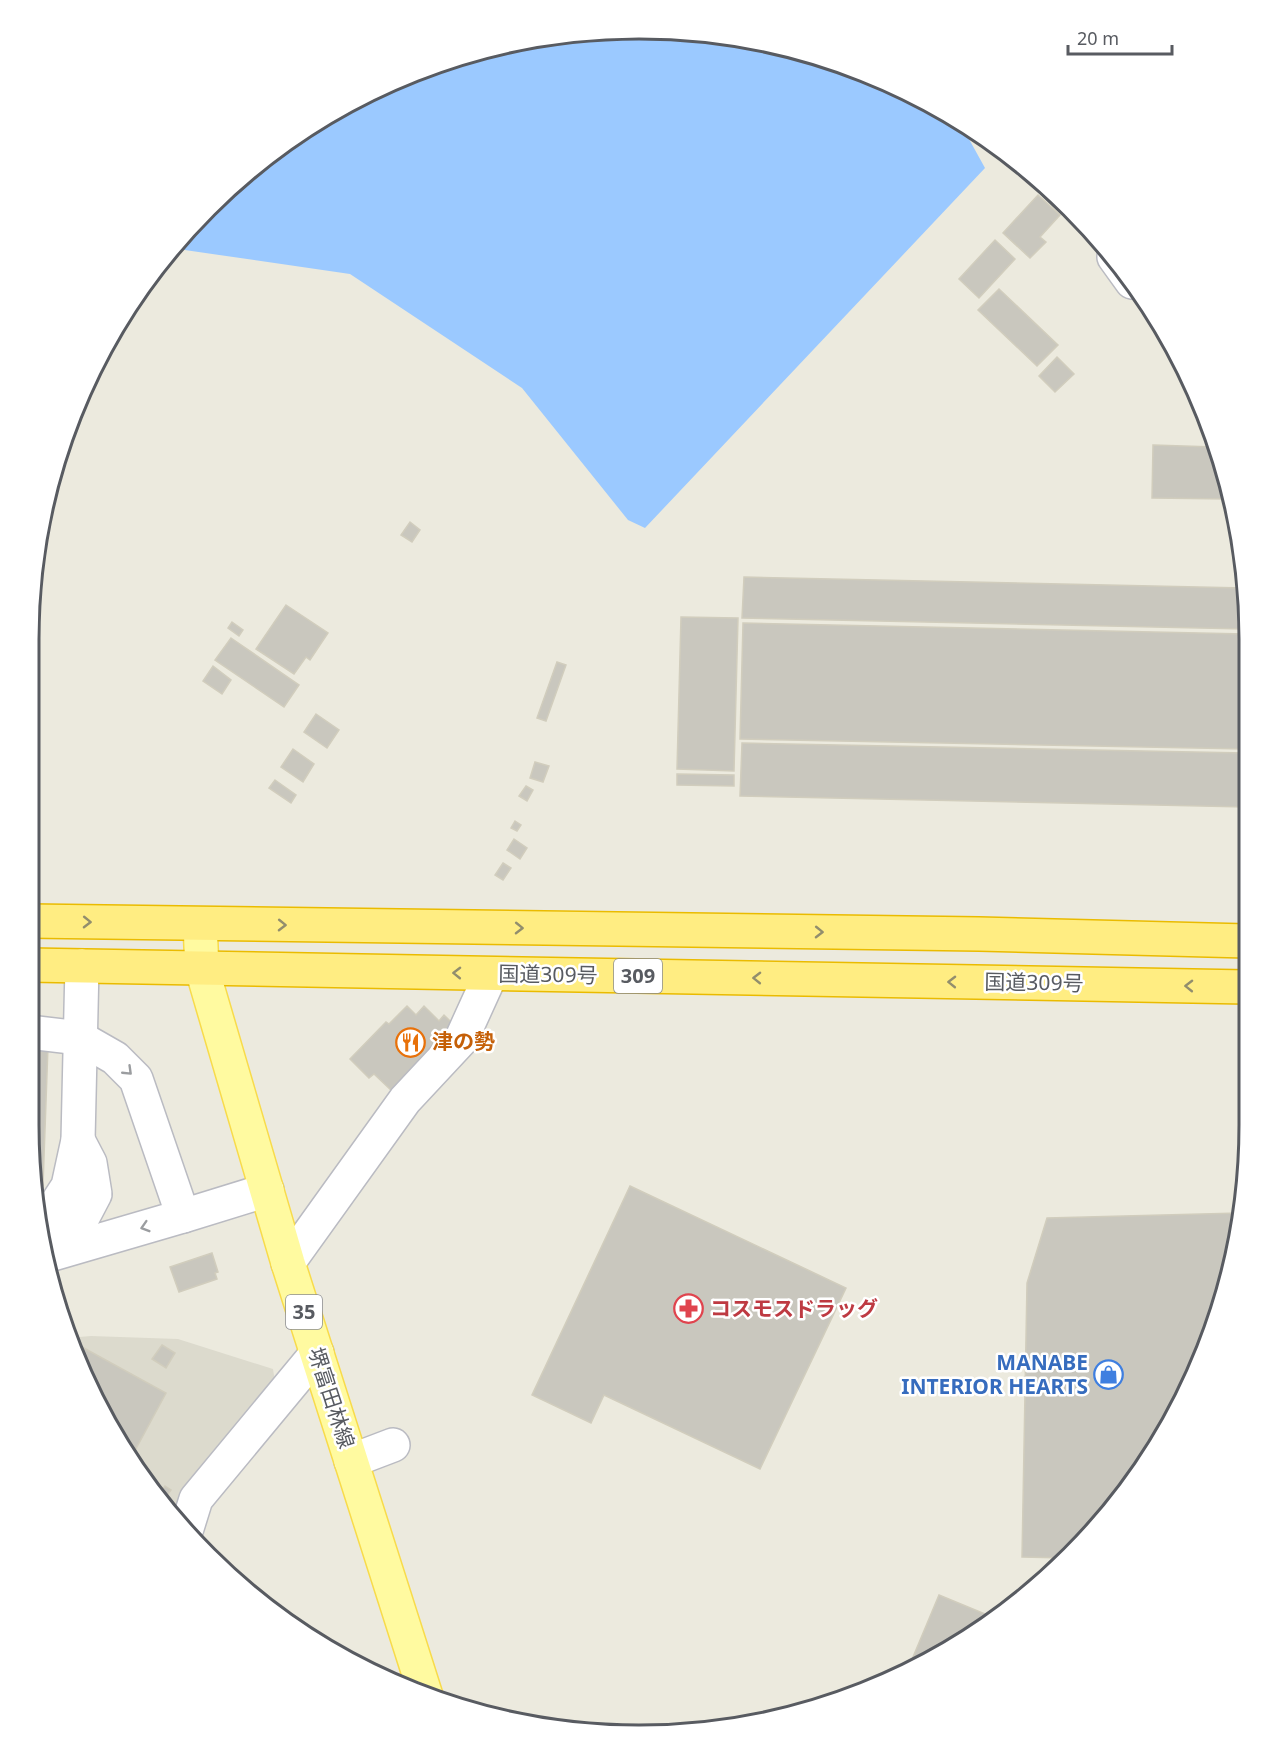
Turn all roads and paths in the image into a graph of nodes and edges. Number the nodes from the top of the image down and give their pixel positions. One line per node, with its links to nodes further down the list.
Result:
1 (39, 921): 2 (highway, 309, one-way to 2)
2 (200, 924): 3 (highway, 309, one-way to 3); 6 (main road, 堺富田林線 / 35)
3 (1239, 941)
4 (39, 965): 5 (highway, 国道309号 / 309)
5 (82, 966): 6 (highway, 国道309号 / 309); 10 (street)
6 (202, 969): 7 (highway, 国道309号 / 309, one-way to 6); 11 (main road, 堺富田林線 / 35)
7 (491, 974): 8 (highway, 国道309号 / 309, one-way to 7); 15 (street)
8 (1239, 987)
9 (39, 1033): 10 (street)
10 (80, 1038): 12 (street, one-way to 12); 13 (street)
11 (267, 1190): 12 (street); 15 (main road, 堺富田林線 / 35)
12 (183, 1216): 14 (street, one-way to 14)
13 (47, 1219)
14 (53, 1254)
15 (288, 1263): 16 (main road, 堺富田林線 / 35)
16 (317, 1353): 18 (main road, 堺富田林線 / 35); 19 (street)
17 (393, 1445): 18 (street)
18 (351, 1461): 20 (main road, 堺富田林線 / 35)
19 (189, 1522)
20 (422, 1684)

